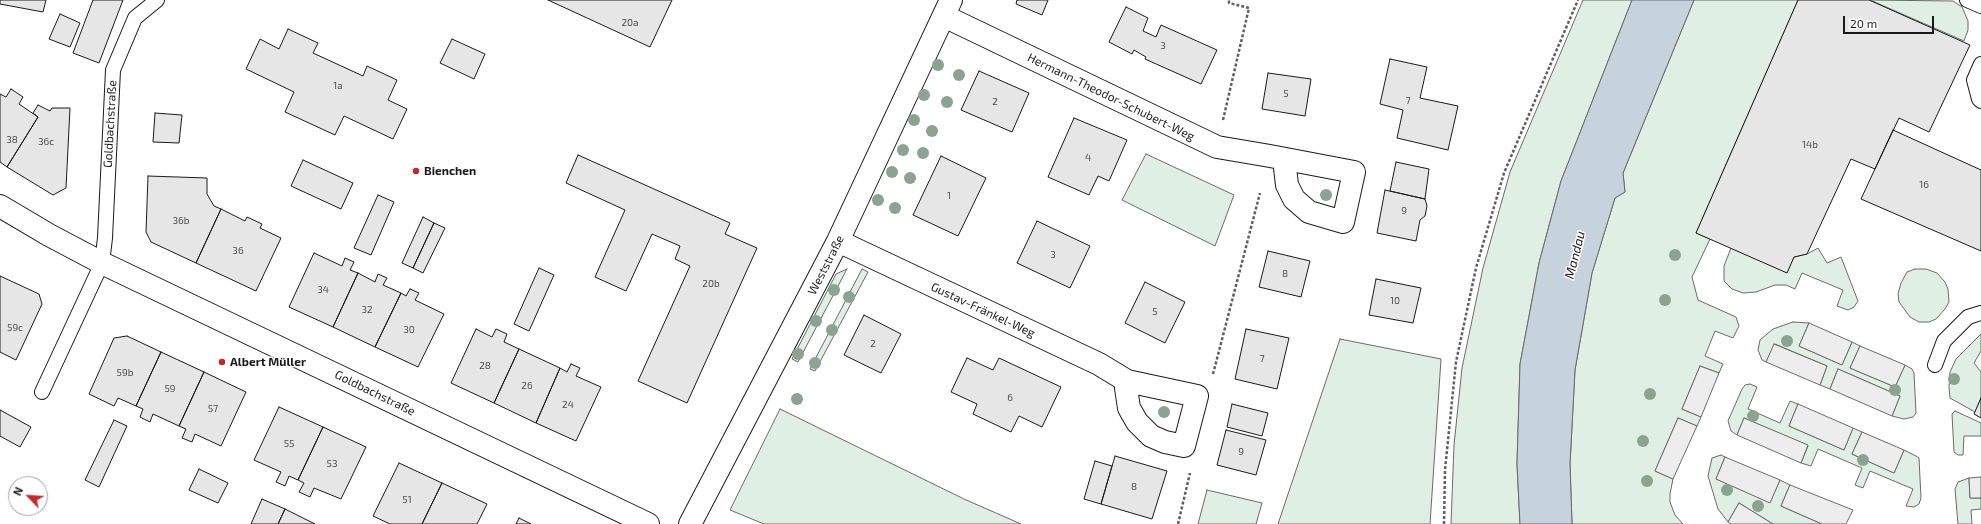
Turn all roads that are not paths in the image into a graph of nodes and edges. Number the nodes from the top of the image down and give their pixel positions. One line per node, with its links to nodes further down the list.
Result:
1 (158, 0): 10 (lane, Goldbachstraße)
2 (1967, 0): 3 (lane)
3 (1981, 6)
4 (947, 8): 7 (street, Hermann-Theodor-Schubert-Weg); 9 (street, Weststraße)
5 (1981, 64): 6 (lane)
6 (1981, 101)
7 (1277, 158)
8 (0, 206): 10 (street, Goldbachstraße)
9 (838, 241): 13 (street, Gustav-Fränkel-Weg); 16 (street, Weststraße)
10 (102, 263): 14 (lane); 15 (street, Goldbachstraße)
11 (1981, 313): 12 (lane)
12 (1935, 365)
13 (1127, 381)
14 (42, 392)
15 (648, 524)
16 (690, 524)

